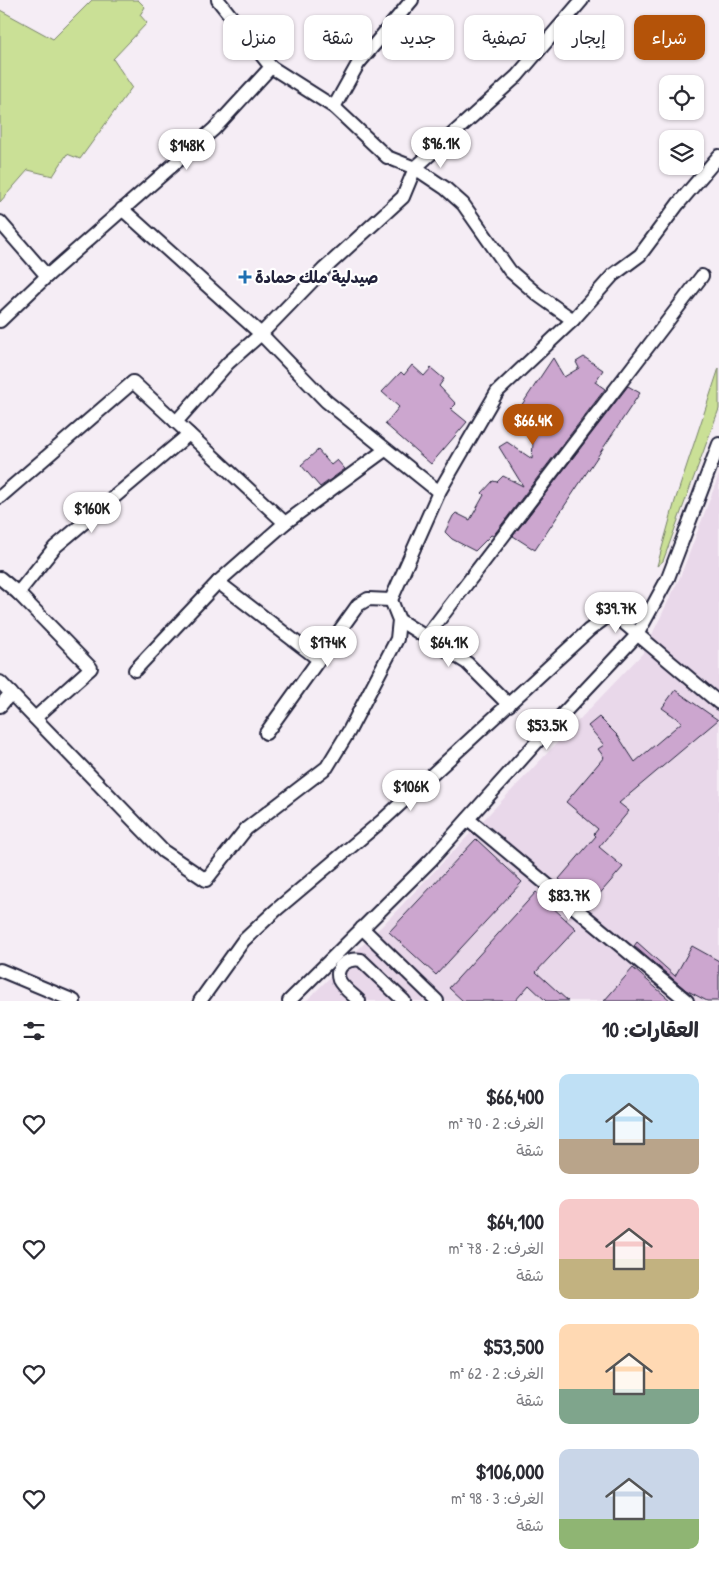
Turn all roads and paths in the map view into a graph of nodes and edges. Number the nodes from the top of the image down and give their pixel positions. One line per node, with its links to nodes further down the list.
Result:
1 (218, 0): 4 (street)
2 (412, 0): 5 (street)
3 (582, 0): 7 (street)
4 (271, 68): 5 (street); 8 (street)
5 (334, 107): 7 (street)
6 (719, 156): 12 (street)
7 (415, 168): 12 (street); 14 (street)
8 (122, 209): 10 (street); 14 (street)
9 (0, 222): 10 (street)
10 (47, 276): 13 (street)
11 (702, 276): 28 (street)
12 (573, 320): 19 (street)
13 (0, 321)
14 (262, 334): 15 (street); 18 (street)
15 (176, 422): 16 (street); 20 (street)
16 (189, 434): 21 (street); 24 (street)
17 (719, 444): 27 (street)
18 (385, 450): 19 (street); 21 (street)
19 (439, 492): 25 (street)
20 (0, 497)
21 (285, 523): 23 (street)
22 (0, 578): 24 (street)
23 (218, 582): 29 (street); 30 (street)
24 (18, 593): 36 (street)
25 (391, 600): 26 (street); 29 (street)
26 (399, 620): 28 (street); 36 (street)
27 (637, 635): 33 (street); 34 (street); 38 (street)
28 (426, 637): 34 (street)
29 (318, 659): 37 (street)
30 (135, 670)
31 (0, 682): 32 (street)
32 (11, 693): 35 (street); 36 (street)
33 (719, 703)
34 (509, 705): 44 (street)
35 (0, 706)
36 (35, 718)
37 (266, 733)
38 (468, 819): 39 (street); 49 (street)
39 (362, 928): 40 (street); 48 (street)
40 (327, 963): 42 (street); 45 (street)
41 (0, 970): 43 (street)
42 (338, 974): 46 (street); 47 (street)
43 (74, 1001)
44 (200, 1001)
45 (289, 1001)
46 (359, 1001)
47 (404, 1001)
48 (438, 1001)
49 (687, 1001)

